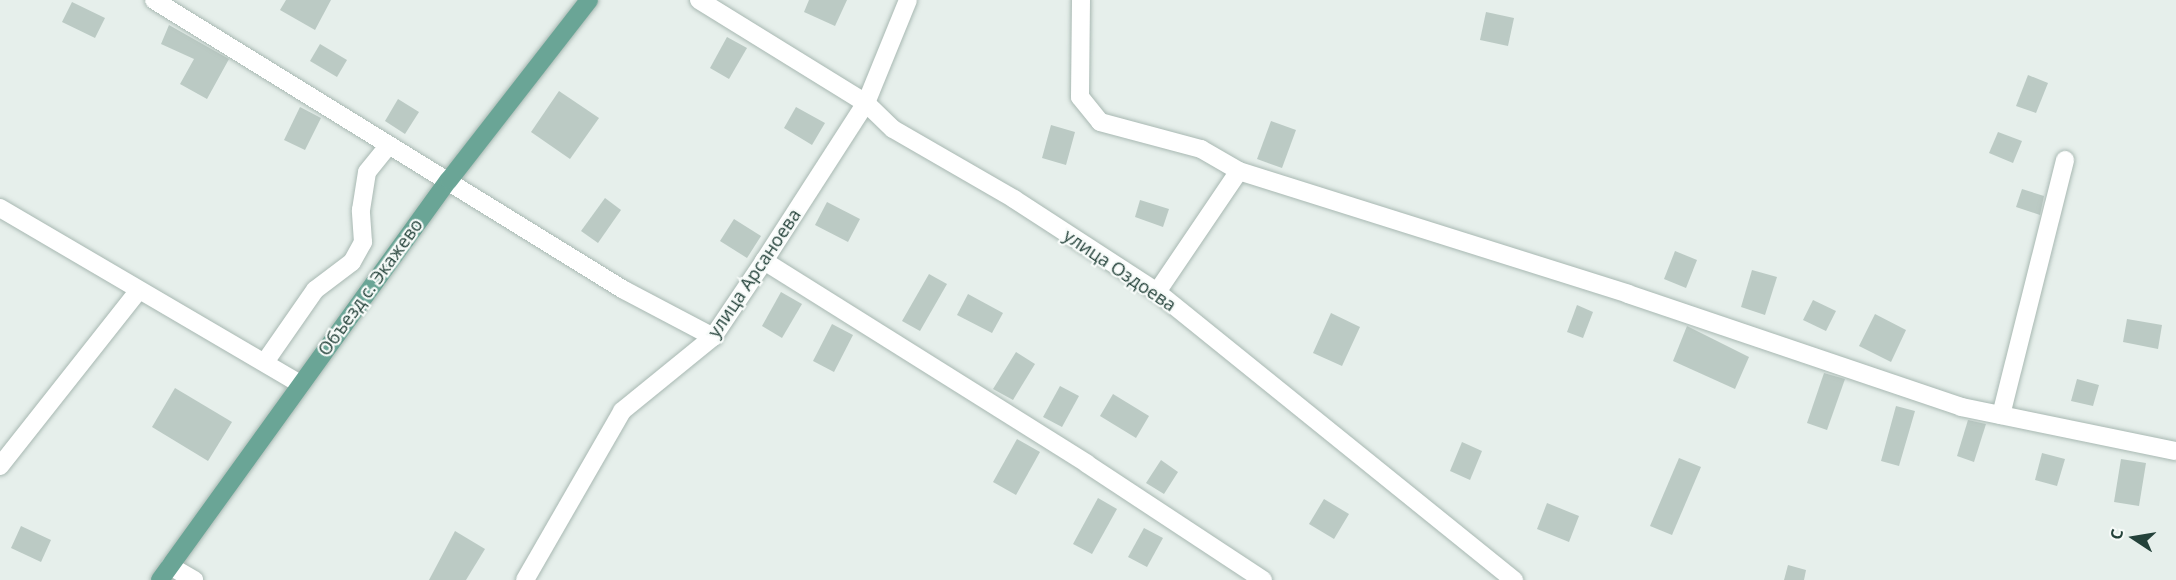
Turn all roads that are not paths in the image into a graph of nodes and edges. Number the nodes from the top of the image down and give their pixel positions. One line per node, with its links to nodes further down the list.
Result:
1 (154, 0): 7 (street)
2 (589, 0): 10 (main road, Объезд с. Экажево)
3 (699, 0): 6 (street, улица Оздоева)
4 (908, 0): 6 (street, улица Арсаноева)
5 (1081, 0): 9 (street)
6 (866, 103): 12 (street, улица Арсаноева); 14 (street, улица Оздоева)
7 (388, 146): 10 (street); 16 (street)
8 (2065, 160): 18 (street)
9 (1239, 171): 14 (street); 18 (street)
10 (449, 180): 15 (street); 17 (main road, Объезд с. Экажево)
11 (0, 208): 13 (street)
12 (764, 261): 15 (street, улица Арсаноева); 24 (street)
13 (138, 291): 16 (street); 20 (street)
14 (1157, 292): 25 (street, улица Оздоева)
15 (713, 337): 23 (street, улица Арсаноева)
16 (265, 362): 17 (street)
17 (300, 384): 21 (main road, Объезд с. Экажево)
18 (2001, 415): 19 (street)
19 (2176, 451)
20 (0, 466)
21 (165, 573): 22 (street)
22 (194, 580)
23 (525, 580)
24 (1263, 580)
25 (1514, 580)

